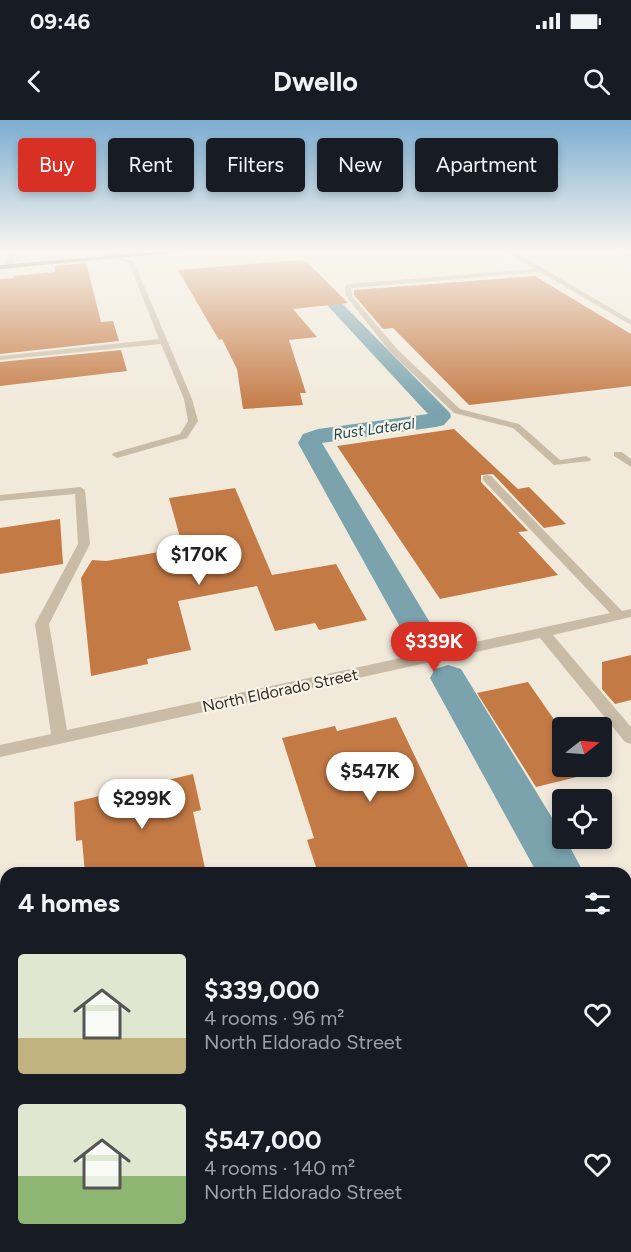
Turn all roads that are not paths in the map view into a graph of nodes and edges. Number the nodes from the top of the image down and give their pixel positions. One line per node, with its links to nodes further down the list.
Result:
1 (149, 305): 5 (street)
2 (356, 305): 9 (street)
3 (600, 305): 4 (street)
4 (631, 323)
5 (164, 341): 6 (street); 8 (street)
6 (0, 358)
7 (618, 454): 10 (street)
8 (117, 455)
9 (586, 459)
10 (631, 464)
11 (487, 478): 13 (street)
12 (0, 498): 16 (street)
13 (625, 614): 14 (street, North Eldorado Street)
14 (543, 632): 15 (street); 16 (street, North Eldorado Street)
15 (631, 738)
16 (60, 739): 17 (street, North Eldorado Street)
17 (0, 751)

